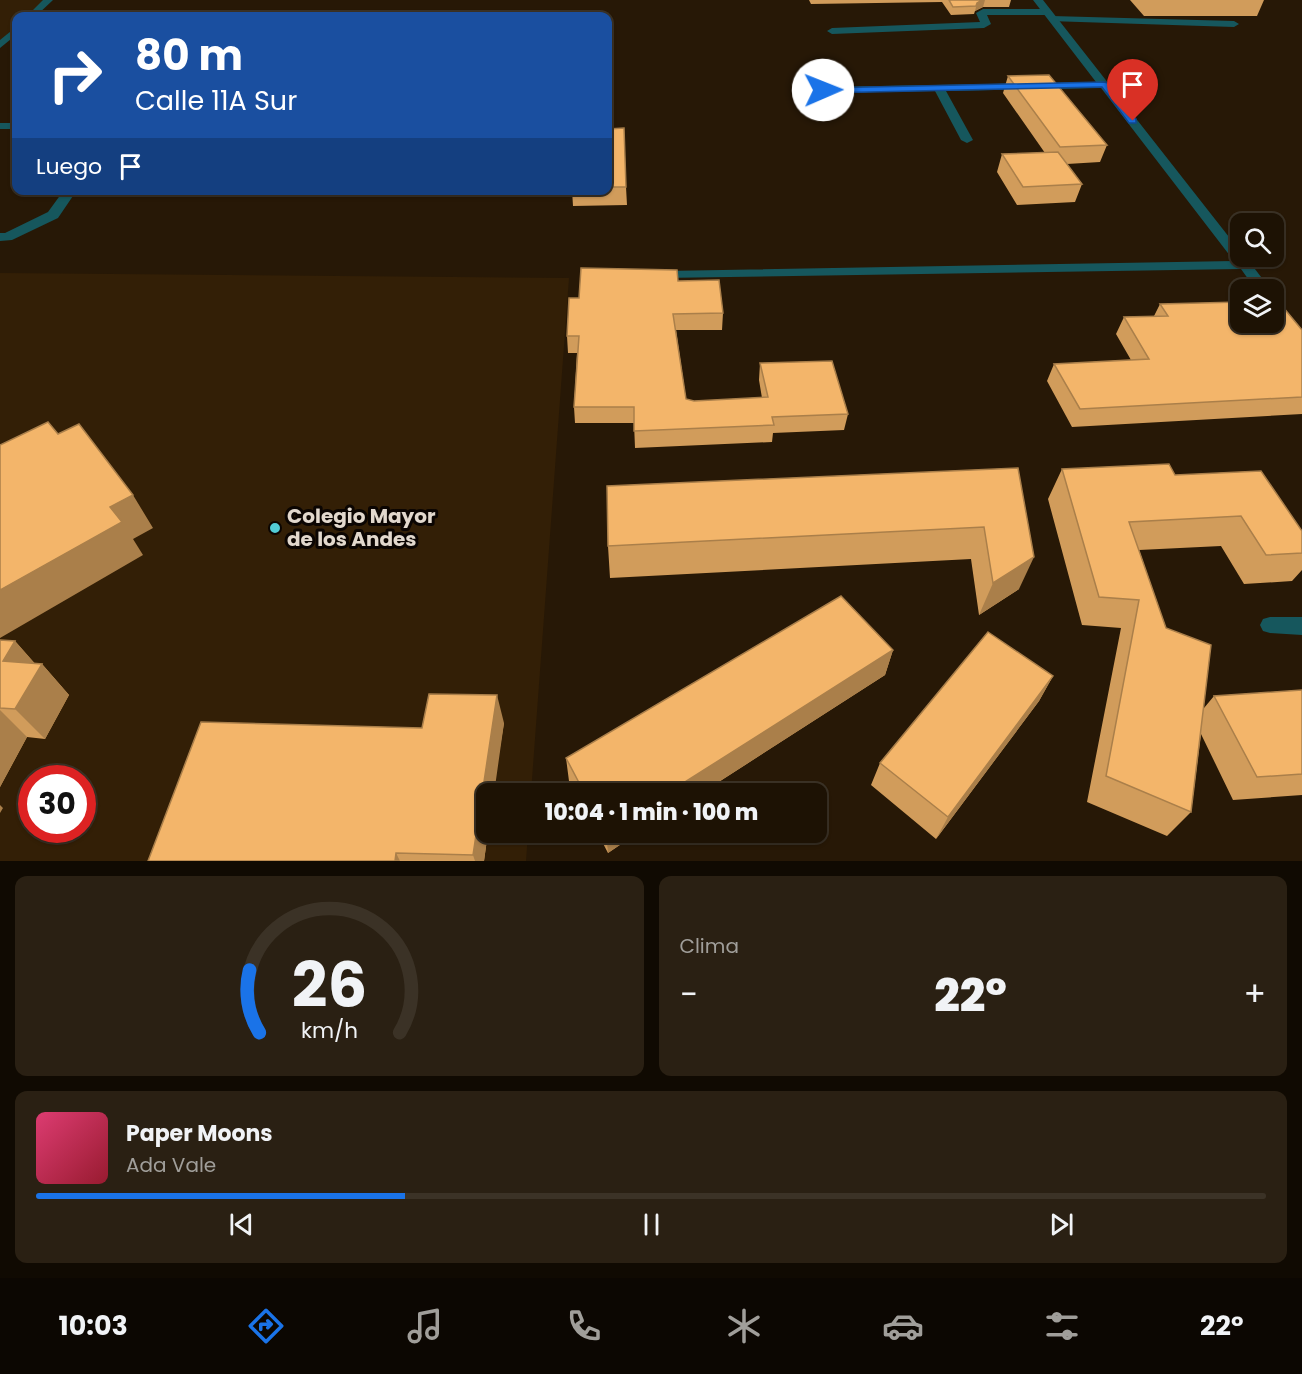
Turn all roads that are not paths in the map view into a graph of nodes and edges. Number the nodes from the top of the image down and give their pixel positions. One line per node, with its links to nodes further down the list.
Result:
1 (48, 0): 3 (street)
2 (1038, 0): 4 (street)
3 (34, 12)
4 (1049, 15): 5 (street); 6 (street); 9 (street)
5 (1234, 24)
6 (832, 31)
7 (12, 34): 8 (street)
8 (0, 45)
9 (1104, 85): 10 (street); 15 (street)
10 (939, 88): 11 (street); 12 (street)
11 (823, 90)
12 (968, 140)
13 (67, 195): 14 (street)
14 (0, 237)
15 (1230, 246)
16 (1230, 265): 18 (street)
17 (1247, 267): 19 (street)
18 (666, 275)
19 (1256, 279)
20 (1270, 625): 21 (street)
21 (1302, 626)

